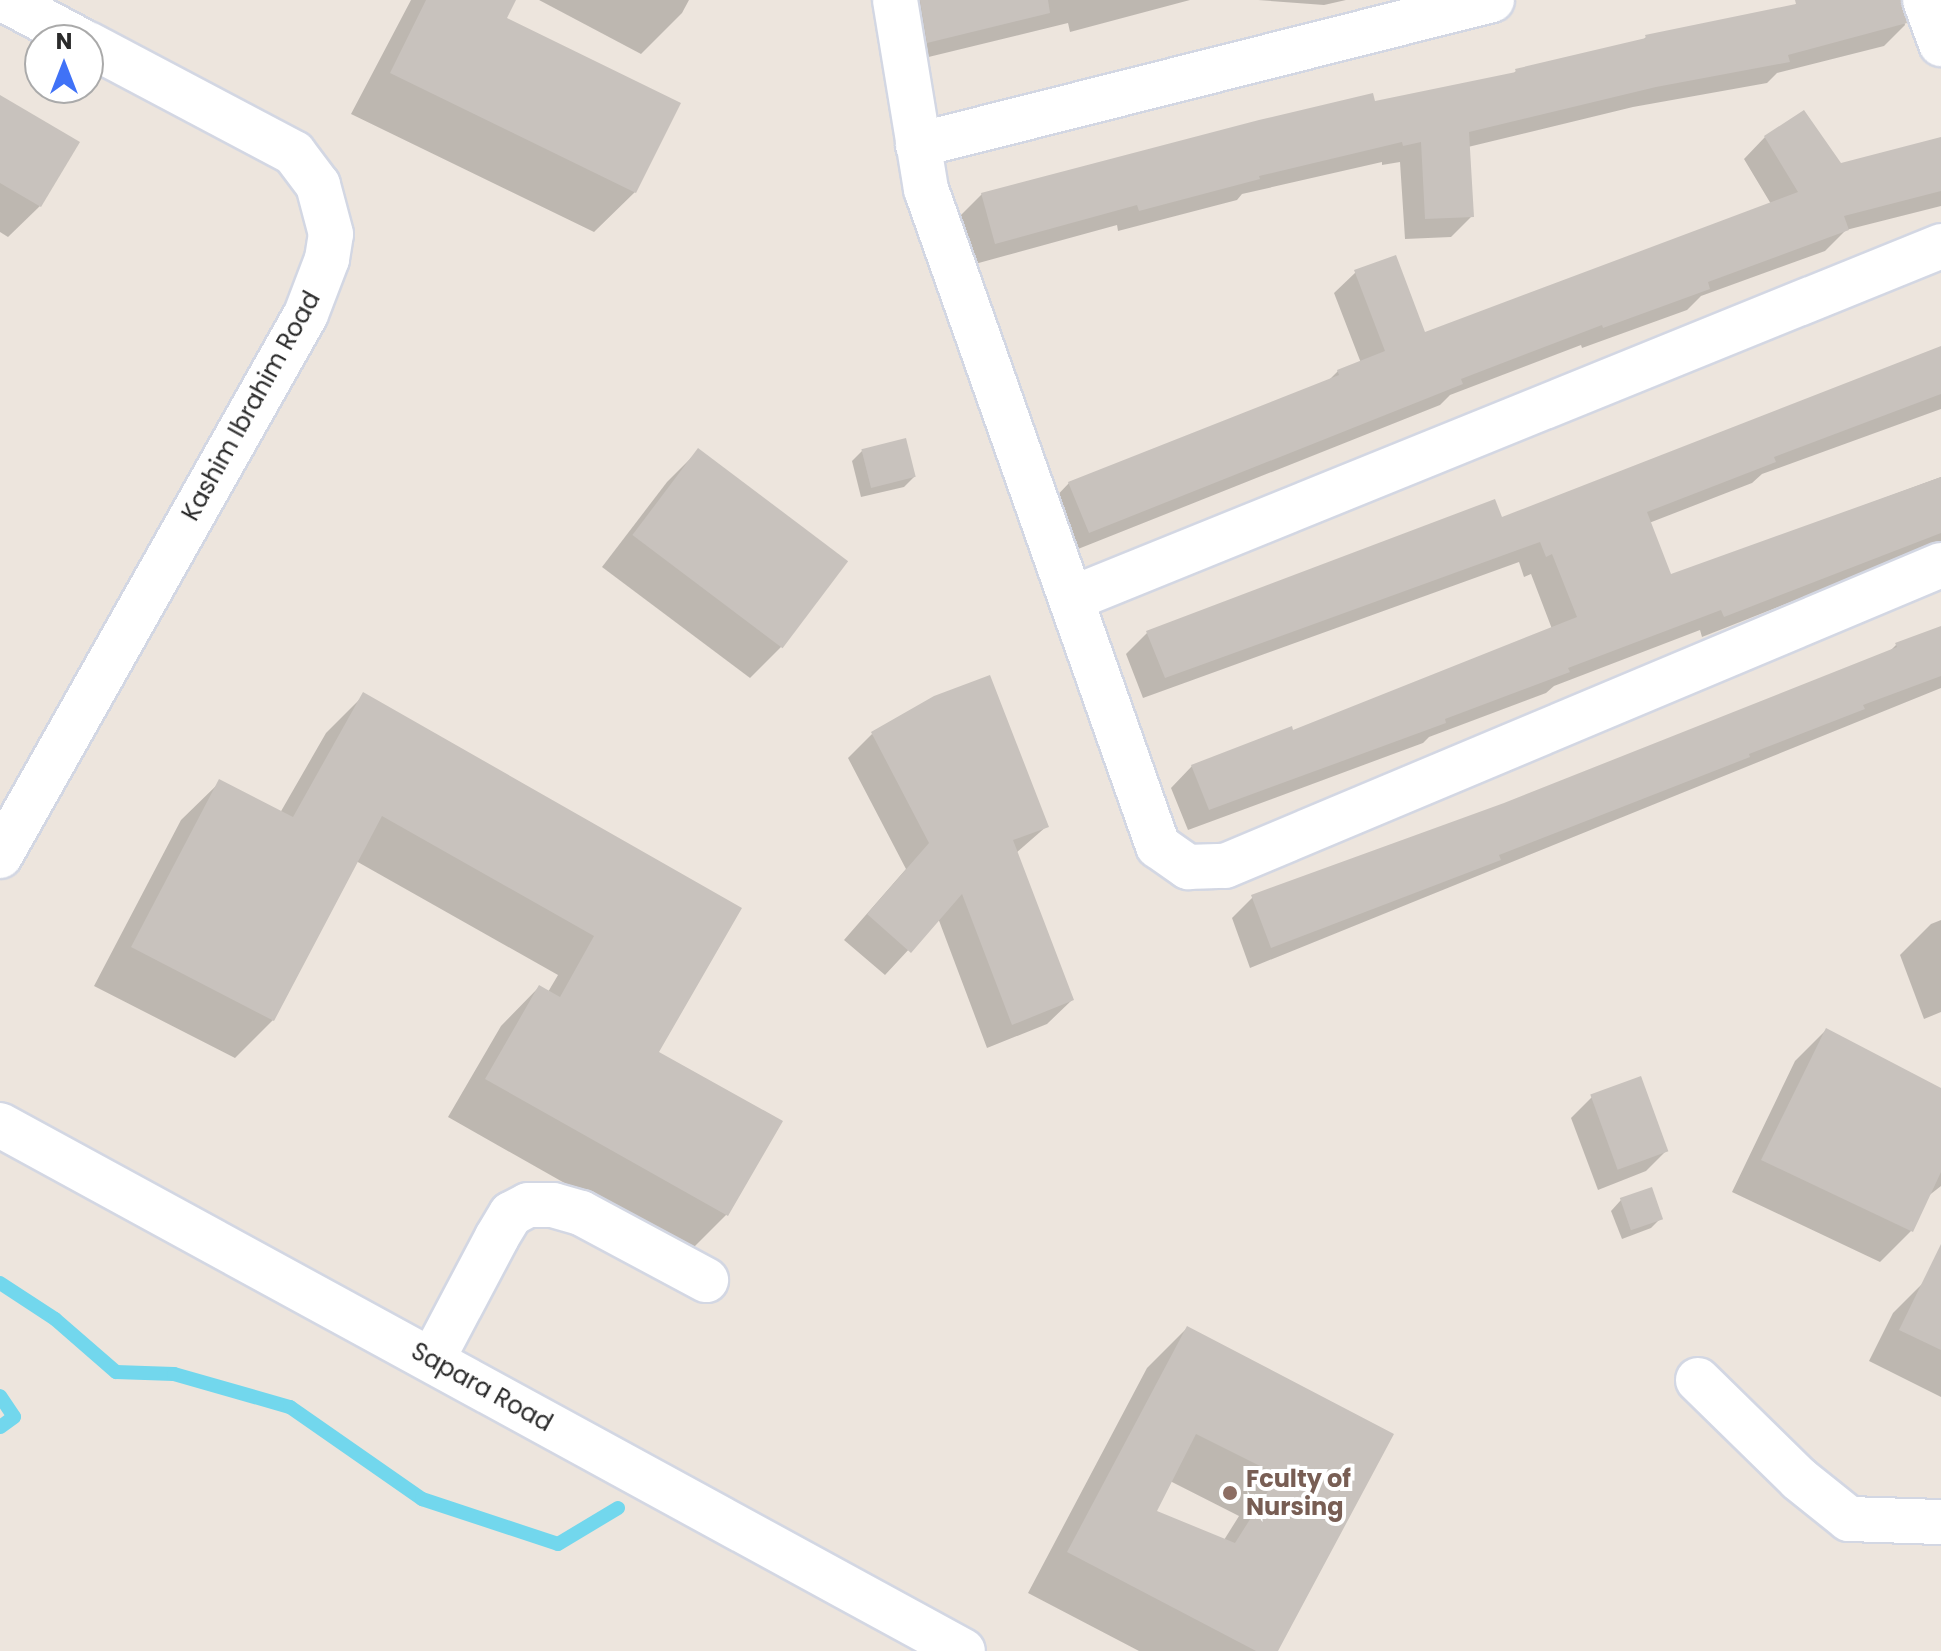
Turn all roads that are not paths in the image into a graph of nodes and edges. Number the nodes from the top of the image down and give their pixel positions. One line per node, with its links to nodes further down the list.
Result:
1 (5, 0): 5 (street)
2 (895, 0): 8 (street)
3 (1492, 0): 8 (street)
4 (1925, 0): 6 (street)
5 (50, 24)
6 (1941, 44)
7 (104, 52): 12 (street, Kashim Ibrahim Road)
8 (918, 145): 11 (street)
9 (1941, 246): 11 (street)
10 (1941, 565): 11 (street)
11 (1071, 599)
12 (0, 856)
13 (0, 1125): 15 (street, Sapara Road)
14 (706, 1280): 15 (street)
15 (432, 1360): 18 (street, Sapara Road)
16 (1698, 1380): 17 (street)
17 (1941, 1522)
18 (963, 1651)

